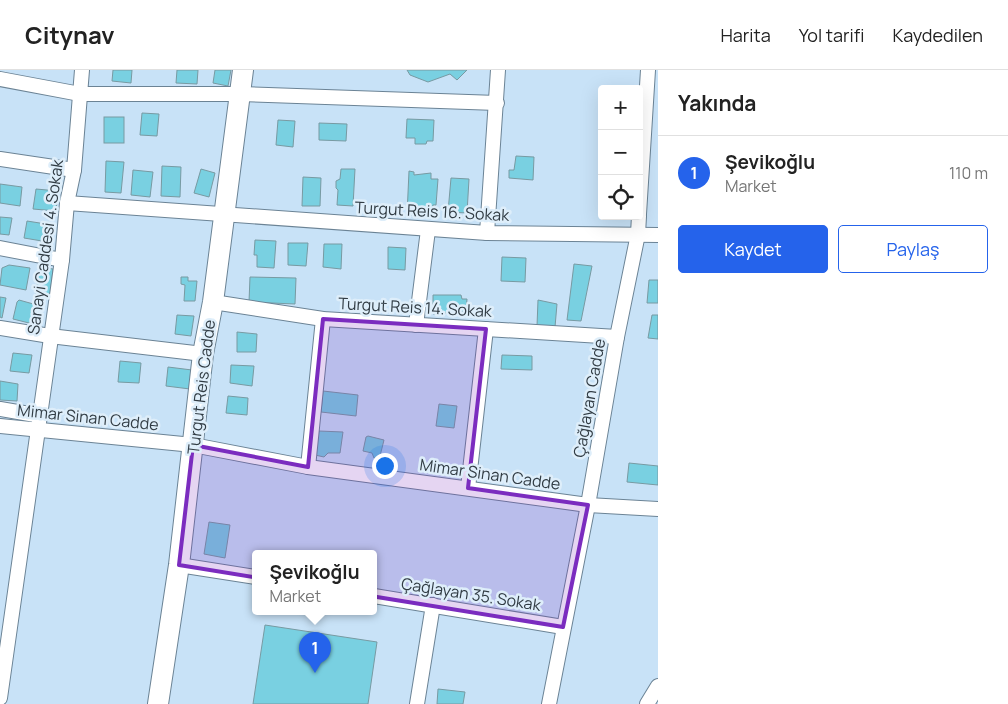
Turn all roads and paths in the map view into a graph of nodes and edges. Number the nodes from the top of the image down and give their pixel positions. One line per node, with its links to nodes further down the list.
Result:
1 (82, 70): 6 (street, Sanayi Caddesi 4. Sokak)
2 (244, 70): 7 (street, Turgut Reis Cadde)
3 (498, 70): 8 (street)
4 (648, 70): 11 (street, Çağlayan Cadde)
5 (0, 79): 6 (street)
6 (80, 94): 7 (street); 10 (street, Sanayi Caddesi 4. Sokak)
7 (240, 94): 8 (street); 13 (street, Turgut Reis Cadde)
8 (497, 103): 16 (street)
9 (0, 158): 10 (street)
10 (74, 170): 12 (street, Sanayi Caddesi 4. Sokak)
11 (641, 175)
12 (68, 203): 13 (street, Turgut Reis 16. Sokak); 20 (street, Sanayi Caddesi 4. Sokak)
13 (224, 214): 15 (street, Turgut Reis 16. Sokak); 21 (street, Turgut Reis Cadde)
14 (639, 220): 17 (street, Çağlayan Cadde)
15 (428, 230): 16 (street, Turgut Reis 16. Sokak); 23 (street)
16 (487, 233): 17 (street, Turgut Reis 16. Sokak)
17 (638, 234): 18 (street, Turgut Reis 16. Sokak); 27 (street, Çağlayan Cadde)
18 (658, 235)
19 (0, 248): 20 (street)
20 (62, 260): 26 (street, Sanayi Caddesi 4. Sokak)
21 (213, 302): 22 (street, Turgut Reis 14. Sokak); 28 (street, Turgut Reis Cadde)
22 (323, 319): 23 (street, Turgut Reis 14. Sokak); 33 (street)
23 (416, 325): 25 (street, Turgut Reis 14. Sokak)
24 (0, 328): 26 (street)
25 (486, 329): 27 (street, Turgut Reis 14. Sokak); 34 (street)
26 (50, 336): 28 (street); 30 (street, Sanayi Caddesi 4. Sokak)
27 (617, 337): 35 (street, Çağlayan Cadde)
28 (202, 354): 32 (street, Turgut Reis Cadde)
29 (0, 409): 30 (street)
30 (40, 422): 31 (street, Mimar Sinan Cadde); 32 (street, Mimar Sinan Cadde); 42 (street, Sanayi Caddesi 4. Sokak)
31 (0, 426)
32 (193, 445): 33 (street, Mimar Sinan Cadde); 37 (street, Turgut Reis Cadde)
33 (308, 467): 34 (street, Mimar Sinan Cadde)
34 (468, 488): 35 (street, Mimar Sinan Cadde)
35 (588, 505): 36 (street, Mimar Sinan Cadde); 41 (street, Çağlayan Cadde)
36 (658, 508)
37 (179, 565): 38 (street); 46 (street, Turgut Reis Cadde)
38 (252, 576)
39 (377, 596): 40 (street, Çağlayan 35. Sokak)
40 (433, 605): 41 (street, Çağlayan 35. Sokak); 47 (street)
41 (563, 626): 48 (street, Çağlayan Cadde)
42 (2, 678): 44 (street, Sanayi Caddesi 4. Sokak)
43 (658, 686): 45 (street)
44 (0, 698)
45 (648, 701)
46 (158, 704)
47 (417, 704)
48 (549, 704)

